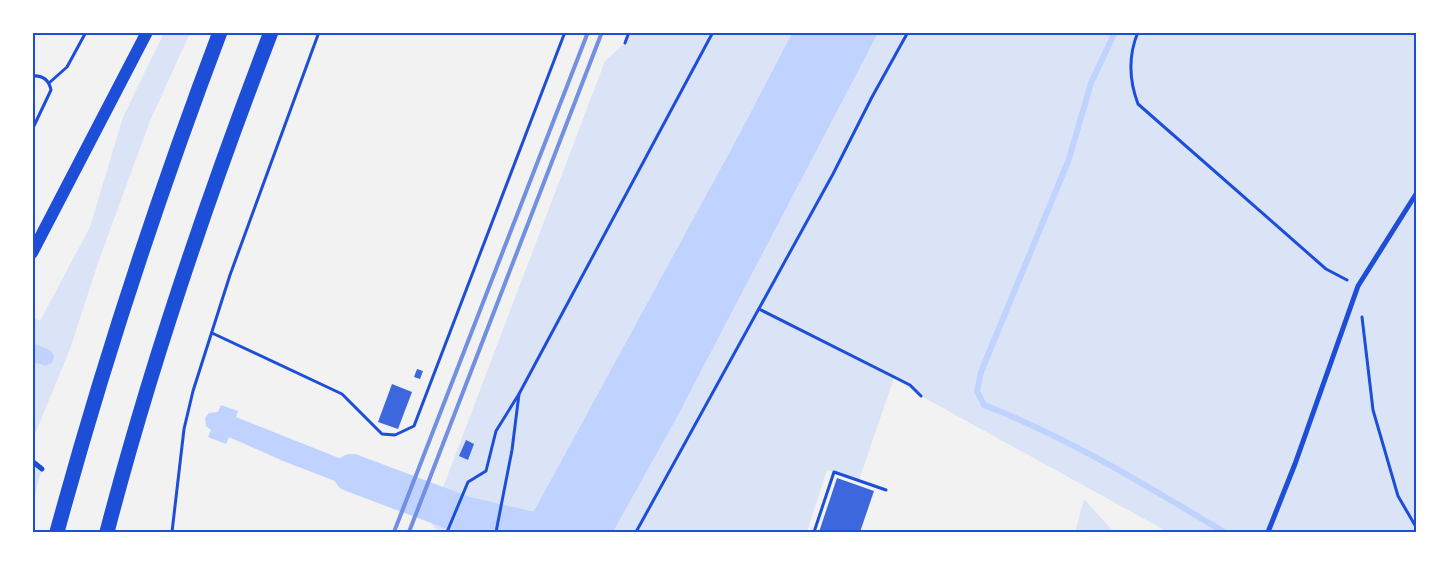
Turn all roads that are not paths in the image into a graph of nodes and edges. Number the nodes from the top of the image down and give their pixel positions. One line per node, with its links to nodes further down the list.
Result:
1 (147, 32): 5 (main road)
2 (220, 32): 8 (highway)
3 (271, 32): 9 (highway)
4 (1416, 194): 10 (street)
5 (32, 254)
6 (32, 461): 7 (street)
7 (42, 469)
8 (57, 532)
9 (106, 532)
10 (1268, 532)

